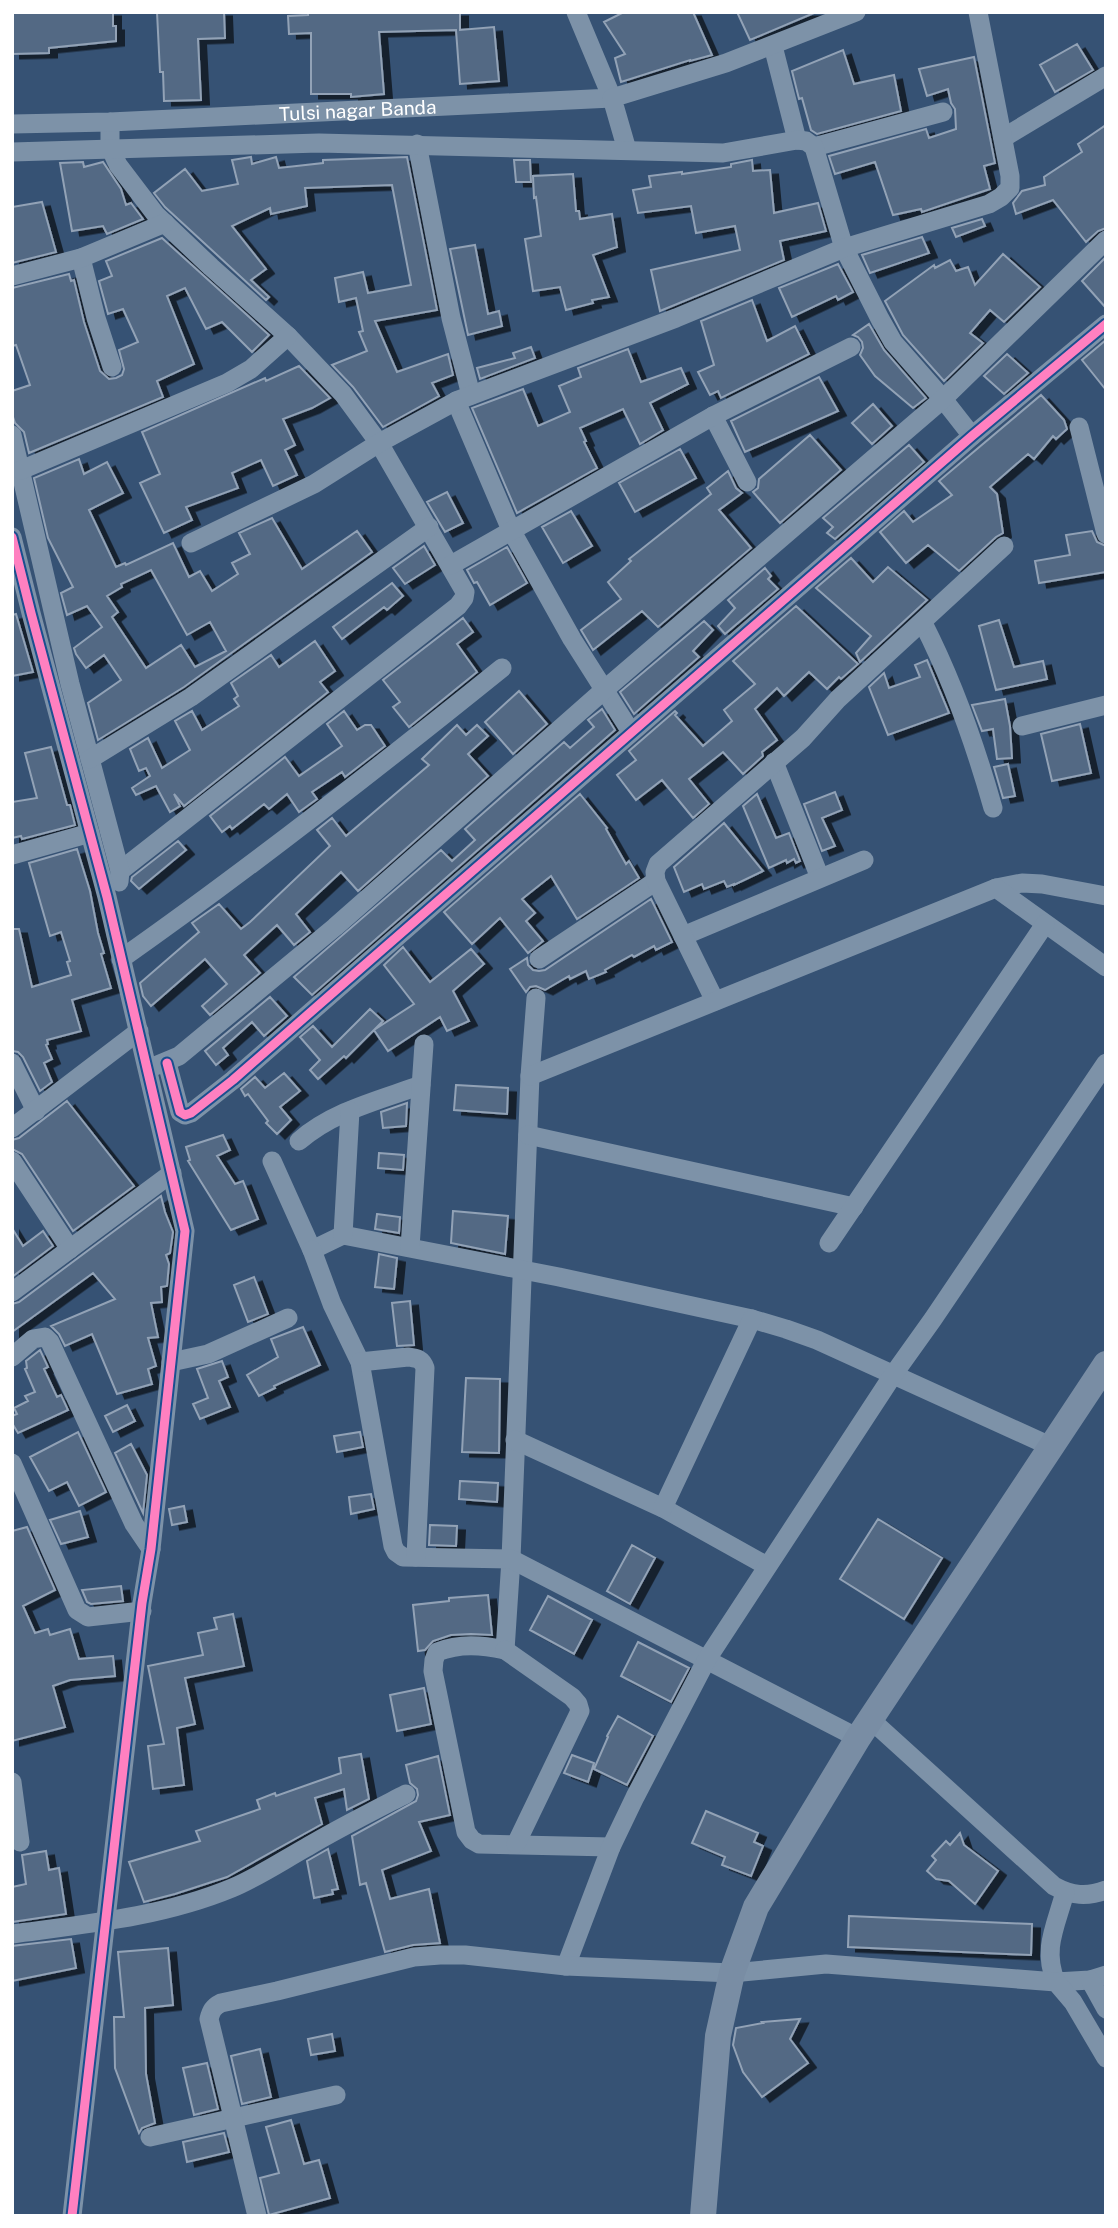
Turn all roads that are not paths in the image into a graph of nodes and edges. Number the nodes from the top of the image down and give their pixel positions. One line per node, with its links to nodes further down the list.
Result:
1 (576, 12): 6 (street)
2 (856, 12): 4 (street, Tulsi nagar Banda)
3 (978, 12): 10 (street)
4 (773, 46): 6 (street, Tulsi nagar Banda); 11 (street)
5 (1106, 76): 10 (street)
6 (612, 98): 8 (street, Tulsi nagar Banda); 14 (street)
7 (943, 112): 11 (street)
8 (110, 122): 9 (street, Tulsi nagar Banda); 13 (street)
9 (12, 124)
10 (1003, 138): 18 (street)
11 (805, 144): 14 (street); 18 (street)
12 (417, 145): 13 (street); 14 (street); 25 (street)
13 (110, 147): 15 (street); 16 (street)
14 (627, 150)
15 (12, 152)
16 (165, 222): 19 (street); 22 (street)
17 (1106, 240): 26 (street)
18 (844, 248): 25 (street); 26 (street)
19 (81, 258): 20 (street); 24 (street)
20 (12, 276)
21 (1106, 324): 30 (street)
22 (289, 336): 31 (street); 32 (street)
23 (851, 347): 27 (street)
24 (112, 367)
25 (464, 398): 31 (street); 35 (street)
26 (943, 399): 30 (street); 43 (street)
27 (713, 416): 33 (street); 35 (street)
28 (1079, 427): 36 (street)
29 (12, 435): 32 (street)
30 (972, 436): 46 (street)
31 (379, 443): 34 (street); 38 (street)
32 (21, 470): 47 (street)
33 (747, 482)
34 (429, 527): 40 (street); 47 (street)
35 (511, 530): 40 (street); 43 (street)
36 (1106, 534)
37 (12, 537): 50 (street)
38 (191, 543)
39 (1004, 546): 41 (street)
40 (451, 565): 53 (street)
41 (923, 623): 48 (street); 49 (street)
42 (502, 668): 61 (street)
43 (603, 691): 46 (street); 70 (street)
44 (1106, 705): 45 (street)
45 (1022, 726)
46 (631, 732): 70 (street)
47 (90, 759): 53 (street)
48 (774, 762): 54 (street); 55 (street)
49 (993, 808)
50 (90, 833): 51 (street); 58 (street)
51 (12, 855)
52 (863, 860): 54 (street)
53 (120, 871): 58 (street)
54 (820, 878): 60 (street)
55 (656, 881): 60 (street); 62 (street)
56 (996, 888): 57 (street); 59 (street); 65 (street)
57 (1106, 896)
58 (107, 897): 61 (street)
59 (1045, 924): 63 (street); 81 (street)
60 (683, 936): 65 (street)
61 (121, 959): 66 (street)
62 (539, 959)
63 (1106, 967)
64 (536, 999): 71 (street)
65 (715, 1001): 71 (street)
66 (138, 1031): 70 (street); 73 (street)
67 (424, 1044): 72 (street)
68 (12, 1063): 73 (street)
69 (1106, 1063): 95 (street)
70 (157, 1066): 80 (street)
71 (530, 1076): 76 (street)
72 (421, 1085): 74 (street); 84 (street)
73 (36, 1111): 75 (street)
74 (350, 1111): 77 (street); 82 (street)
75 (12, 1128)
76 (528, 1135): 81 (street); 87 (street)
77 (299, 1141)
78 (12, 1161): 85 (street)
79 (272, 1161): 86 (street)
80 (172, 1173): 85 (street); 92 (street)
81 (853, 1207): 83 (street)
82 (343, 1235): 84 (street); 86 (street)
83 (829, 1244)
84 (410, 1247): 87 (street)
85 (70, 1249): 88 (street)
86 (312, 1250): 93 (street)
87 (523, 1270): 90 (street); 96 (street)
88 (12, 1292)
89 (288, 1318): 92 (street)
90 (752, 1319): 95 (street); 99 (street)
91 (12, 1357): 100 (street)
92 (171, 1362): 100 (street)
93 (360, 1362): 101 (street); 101 (street)
94 (1106, 1364): 97 (street)
95 (892, 1375): 97 (street); 103 (street)
96 (515, 1440): 99 (street); 102 (street)
97 (1050, 1446): 107 (street)
98 (12, 1463): 104 (street)
99 (663, 1508): 103 (street)
100 (151, 1549): 104 (street)
101 (416, 1557): 102 (street)
102 (511, 1559): 105 (street); 106 (street)
103 (768, 1566): 106 (street)
104 (142, 1611): 115 (street)
105 (505, 1650): 111 (street); 111 (street)
106 (707, 1659): 107 (street); 112 (street)
107 (864, 1728): 114 (street); 118 (street)
108 (12, 1782): 110 (street)
109 (407, 1794): 115 (street)
110 (20, 1842)
111 (516, 1844): 112 (street)
112 (611, 1847): 117 (street)
113 (1106, 1889): 114 (street)
114 (1065, 1892): 120 (street)
115 (107, 1921): 116 (street); 126 (street)
116 (12, 1934)
117 (566, 1966): 118 (street); 124 (street)
118 (732, 1973): 120 (street); 128 (street)
119 (1098, 1977): 120 (street); 121 (street)
120 (1056, 1982): 122 (street)
121 (1106, 2009)
122 (1106, 2058)
123 (336, 2095): 124 (street)
124 (233, 2117): 125 (street); 127 (street)
125 (150, 2137)
126 (72, 2216)
127 (257, 2216)
128 (703, 2216)

